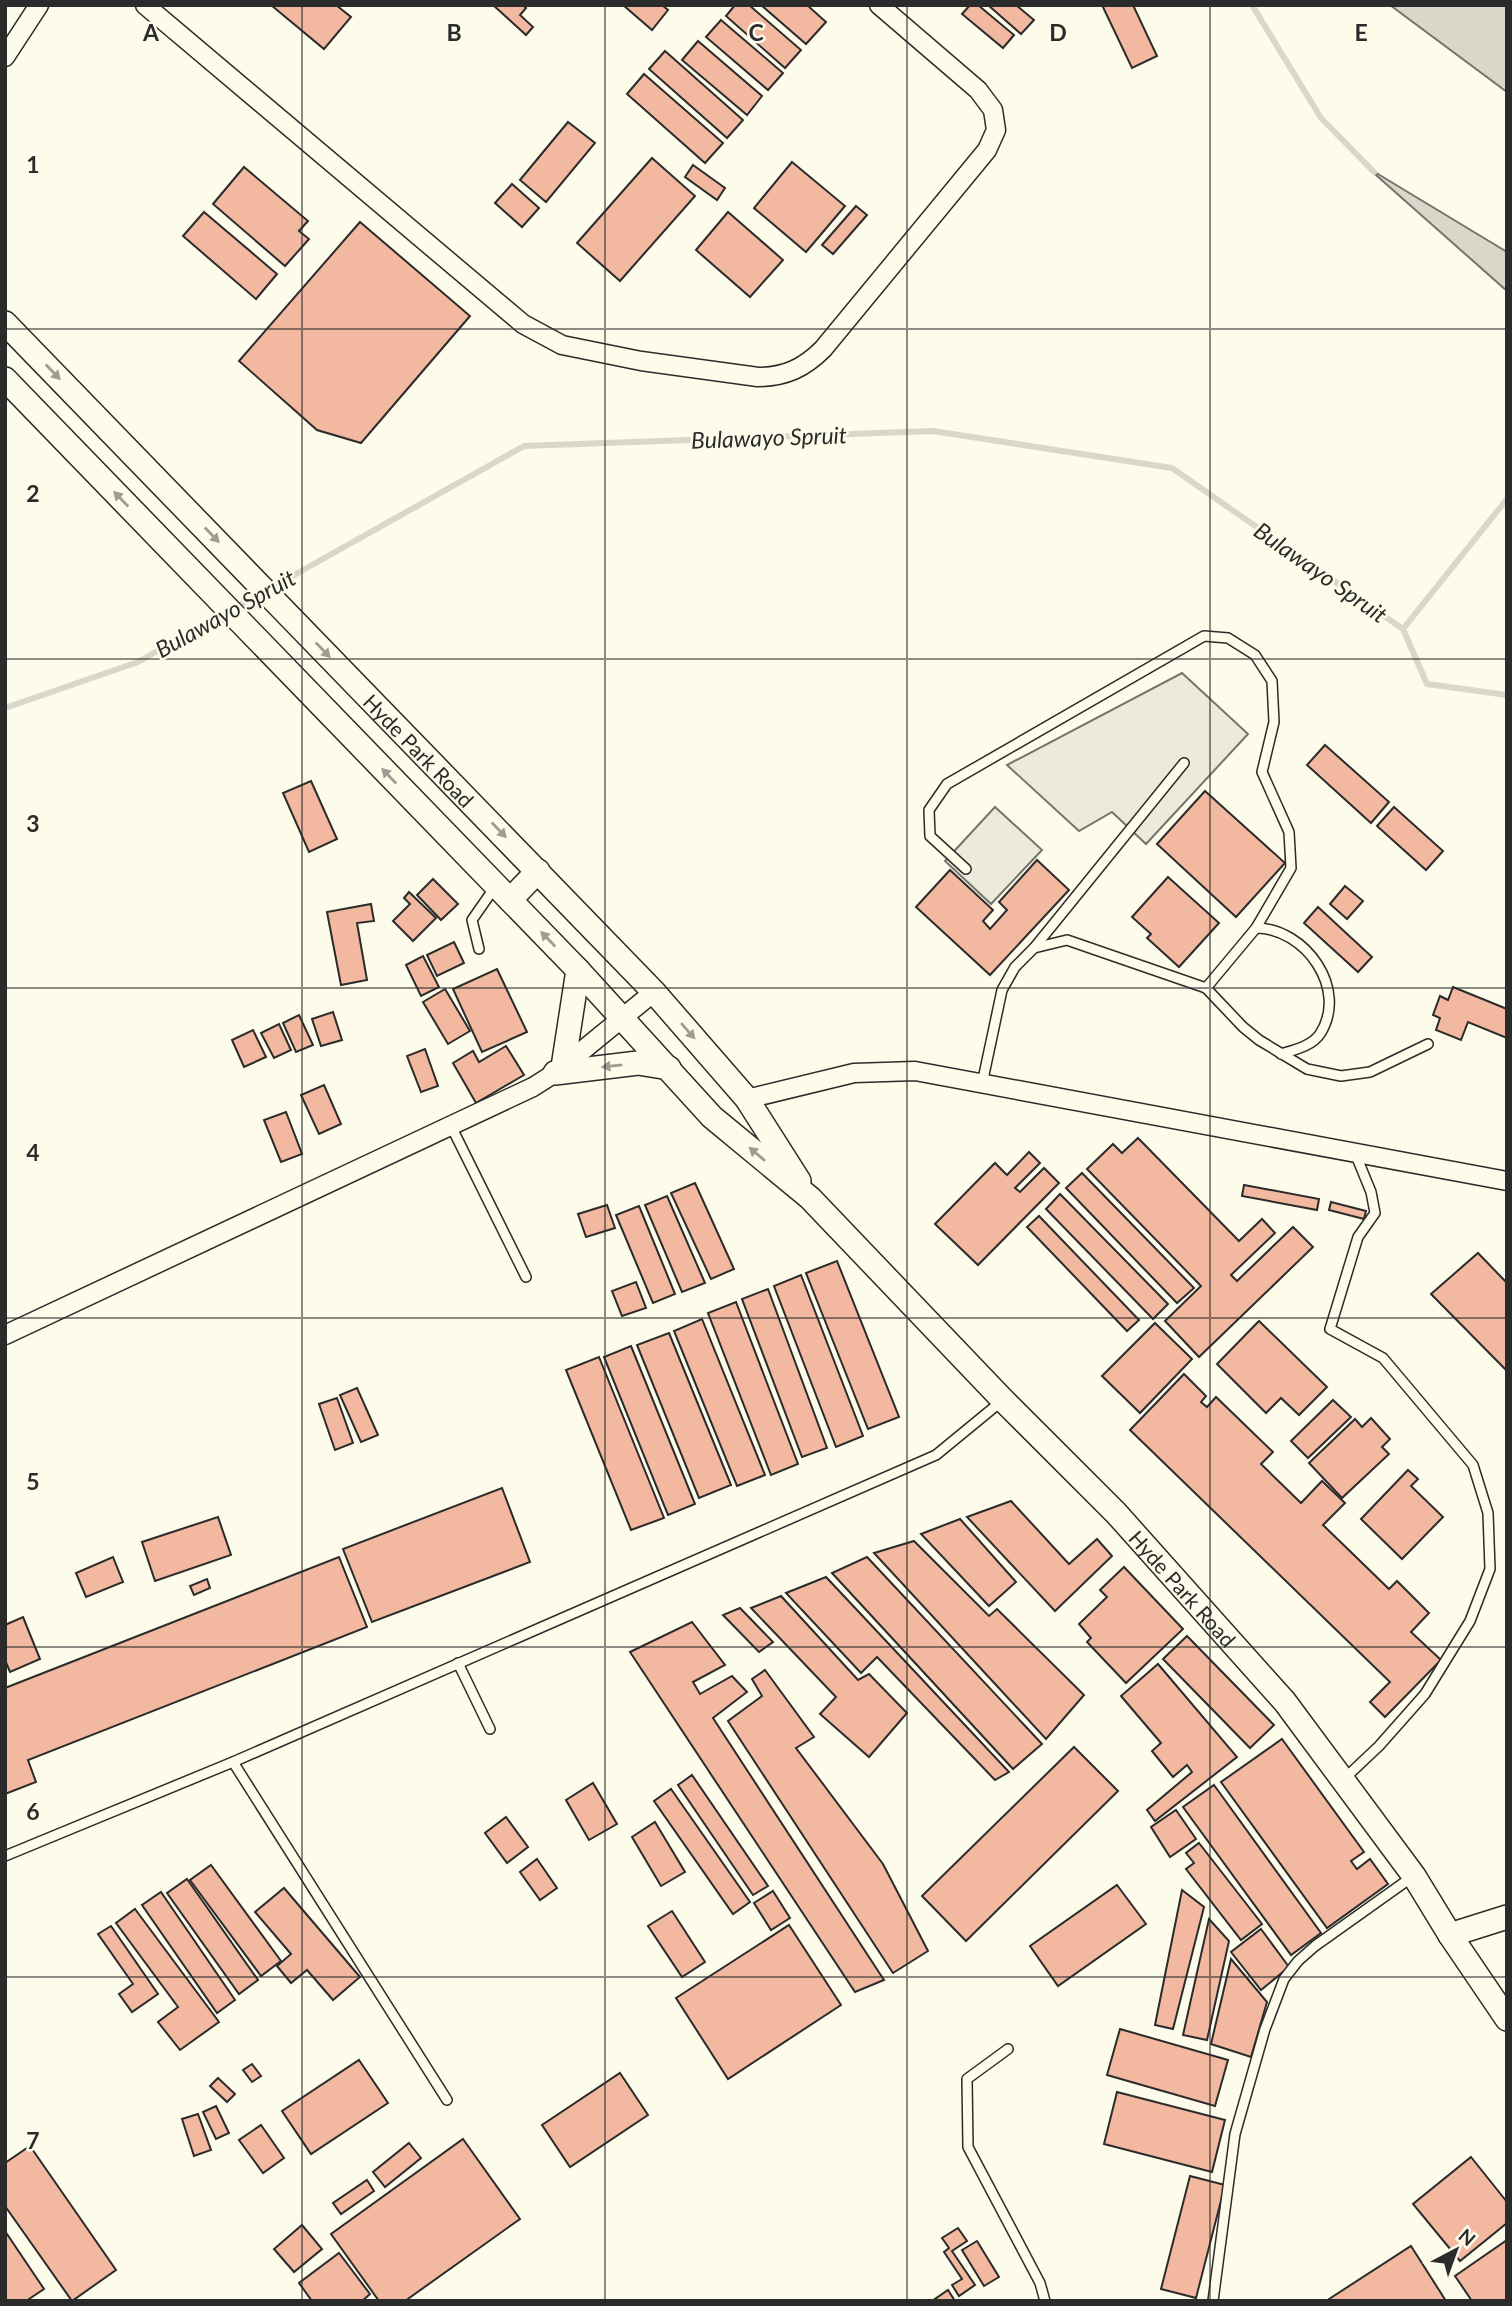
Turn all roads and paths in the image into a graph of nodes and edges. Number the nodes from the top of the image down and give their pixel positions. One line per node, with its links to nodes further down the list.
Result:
1 (39, 5): 4 (street)
2 (145, 5): 3 (street)
3 (879, 5)
4 (5, 57)
5 (5, 323): 9 (street, Hyde Park Road, one-way to 9)
6 (5, 379): 10 (street, Hyde Park Road, one-way to 6)
7 (1184, 763): 12 (lane)
8 (966, 869): 11 (lane)
9 (538, 871): 10 (street); 16 (street, Hyde Park Road)
10 (503, 893): 13 (lane); 14 (street, Hyde Park Road, one-way to 10)
11 (1256, 928): 15 (lane); 19 (lane)
12 (1034, 948): 15 (lane); 22 (lane)
13 (479, 949)
14 (578, 970): 17 (street, Hyde Park Road); 21 (street)
15 (1206, 988): 19 (lane)
16 (654, 992): 17 (street); 23 (street, Hyde Park Road, one-way to 23)
17 (623, 1017): 20 (street, Hyde Park Road); 21 (street)
18 (1428, 1044): 19 (lane)
19 (1281, 1054)
20 (669, 1068): 21 (street, one-way to 21); 27 (street, Hyde Park Road, one-way to 20)
21 (559, 1070): 24 (street)
22 (982, 1084): 23 (street); 25 (street)
23 (747, 1099): 27 (street, Hyde Park Road)
24 (450, 1126): 28 (lane); 29 (street)
25 (1355, 1153): 26 (street); 34 (lane)
26 (1507, 1181)
27 (810, 1198): 30 (street, Hyde Park Road)
28 (526, 1277)
29 (5, 1335)
30 (1003, 1400): 31 (lane); 34 (street, Hyde Park Road)
31 (458, 1663): 32 (lane); 33 (lane)
32 (490, 1729)
33 (233, 1762): 35 (lane); 41 (lane)
34 (1343, 1780): 36 (street, Hyde Park Road)
35 (5, 1856)
36 (1414, 1876): 38 (street, Hyde Park Road); 43 (lane)
37 (1507, 1917): 38 (street)
38 (1450, 1935): 39 (street, Hyde Park Road)
39 (1507, 2019)
40 (1007, 2049): 42 (lane)
41 (447, 2100)
42 (1045, 2301)
43 (1213, 2301)

